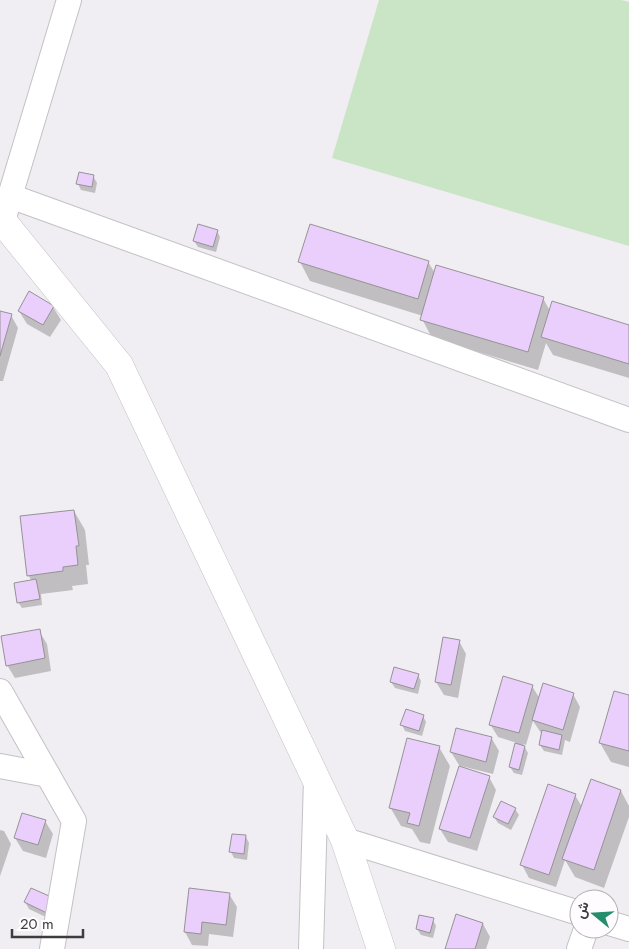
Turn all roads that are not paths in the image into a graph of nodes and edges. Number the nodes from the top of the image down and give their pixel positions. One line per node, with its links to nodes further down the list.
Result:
1 (69, 0): 2 (street)
2 (3, 216): 3 (street); 7 (highway)
3 (629, 420)
4 (0, 691): 6 (street)
5 (0, 766): 6 (street)
6 (48, 775): 10 (street)
7 (316, 779): 8 (highway); 11 (street)
8 (345, 840): 9 (street); 12 (highway)
9 (569, 910)
10 (52, 949)
11 (311, 949)
12 (381, 949)

